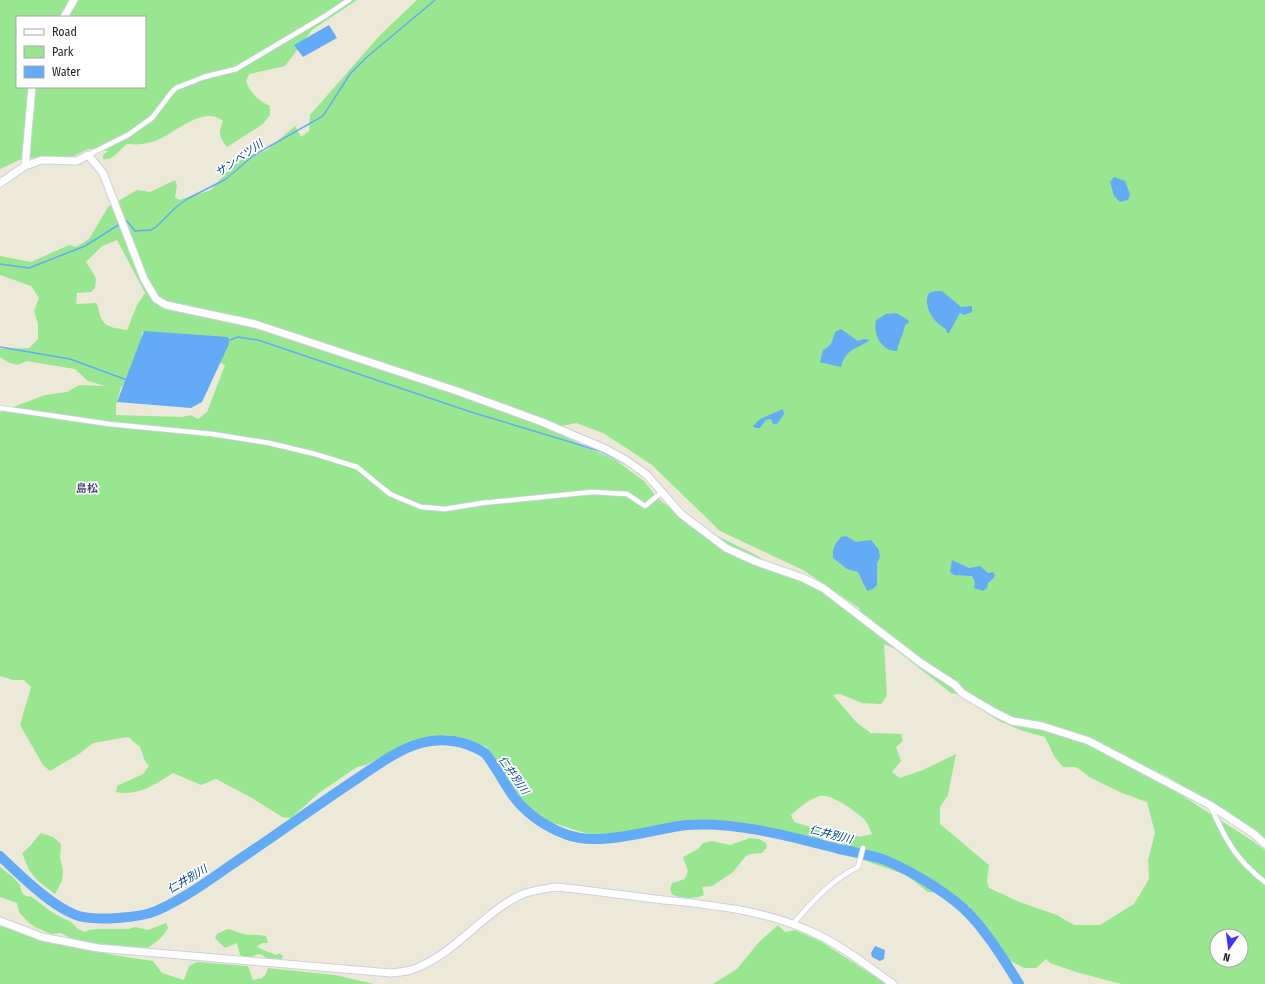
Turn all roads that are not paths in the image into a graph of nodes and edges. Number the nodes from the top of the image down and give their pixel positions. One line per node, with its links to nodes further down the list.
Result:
1 (74, 0): 3 (street)
2 (349, 0): 5 (street)
3 (65, 16)
4 (32, 88): 6 (street)
5 (88, 155): 6 (street); 9 (street)
6 (25, 166): 7 (street)
7 (0, 183)
8 (0, 408): 9 (street)
9 (662, 492): 10 (street)
10 (1210, 805): 11 (street); 13 (street)
11 (1265, 844)
12 (863, 848): 15 (street)
13 (1265, 882)
14 (0, 921): 15 (street)
15 (793, 924): 16 (street)
16 (893, 984)

